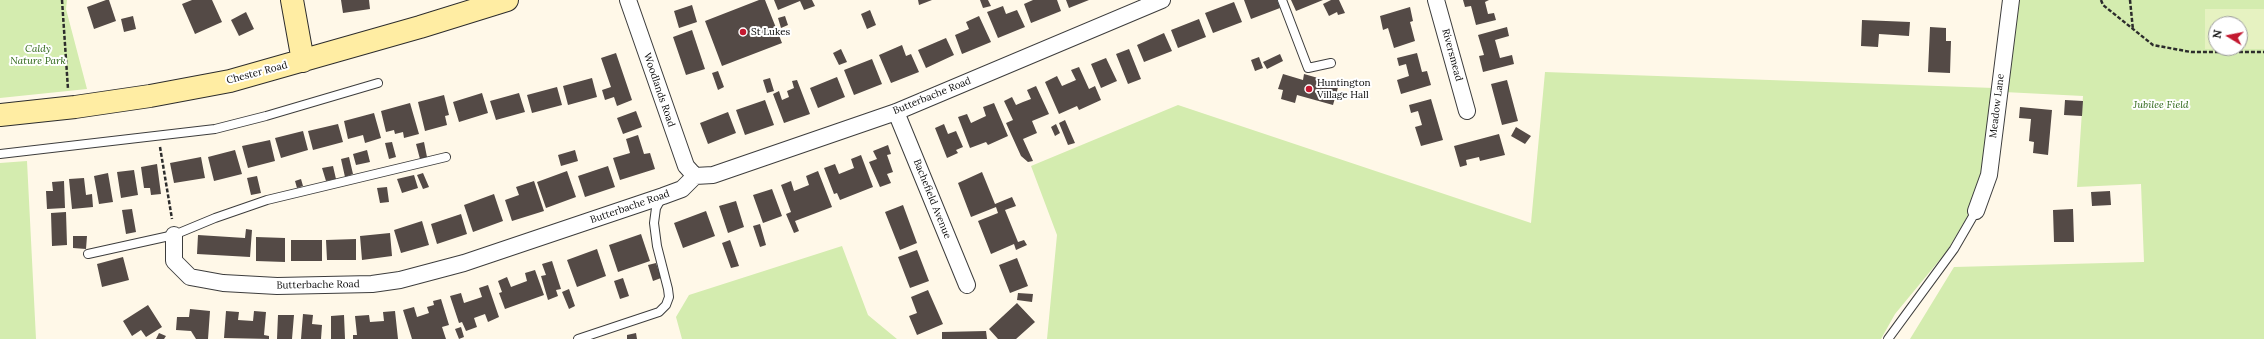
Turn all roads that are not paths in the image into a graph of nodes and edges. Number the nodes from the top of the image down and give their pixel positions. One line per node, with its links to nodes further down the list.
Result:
1 (292, 0): 8 (main road)
2 (507, 0): 8 (main road, Chester Road)
3 (628, 0): 16 (street, Woodlands Road)
4 (1162, 0): 12 (street, Butterbache Road)
5 (1282, 0): 9 (lane)
6 (1436, 0): 11 (street, Riversmead)
7 (2011, 0): 18 (street, Meadow Lane)
8 (303, 60): 13 (main road, Chester Road)
9 (1331, 63)
10 (378, 83): 14 (lane)
11 (1467, 111)
12 (896, 112): 16 (street, Butterbache Road); 21 (street, Bachefield Avenue)
13 (0, 115)
14 (0, 154)
15 (446, 156): 19 (lane)
16 (695, 176): 17 (street, Butterbache Road)
17 (663, 196): 19 (street, Butterbache Road); 22 (lane)
18 (1976, 211): 23 (lane)
19 (174, 235): 20 (lane)
20 (88, 254)
21 (967, 285)
22 (578, 339)
23 (1888, 339)

